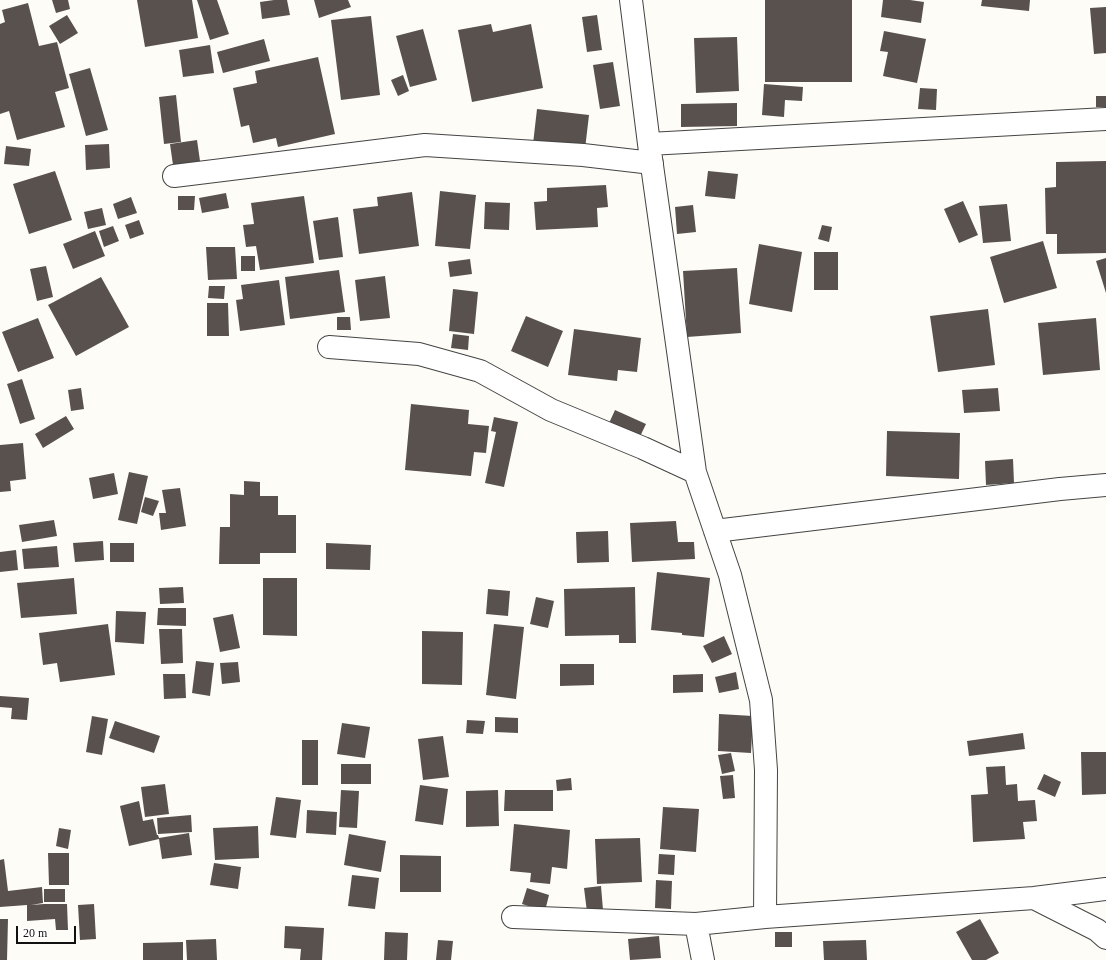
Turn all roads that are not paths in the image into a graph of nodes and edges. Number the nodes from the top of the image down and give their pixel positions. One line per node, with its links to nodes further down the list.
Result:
1 (631, 0): 3 (street)
2 (1106, 119): 3 (street)
3 (651, 153): 4 (street); 6 (street)
4 (174, 176)
5 (329, 347): 6 (street)
6 (695, 472): 8 (street)
7 (1106, 485): 8 (street)
8 (715, 531): 12 (street)
9 (1106, 889): 10 (street)
10 (1034, 898): 12 (street); 14 (street)
11 (513, 917): 13 (street)
12 (764, 917): 13 (street)
13 (696, 924): 15 (street)
14 (1106, 938)
15 (703, 960)

